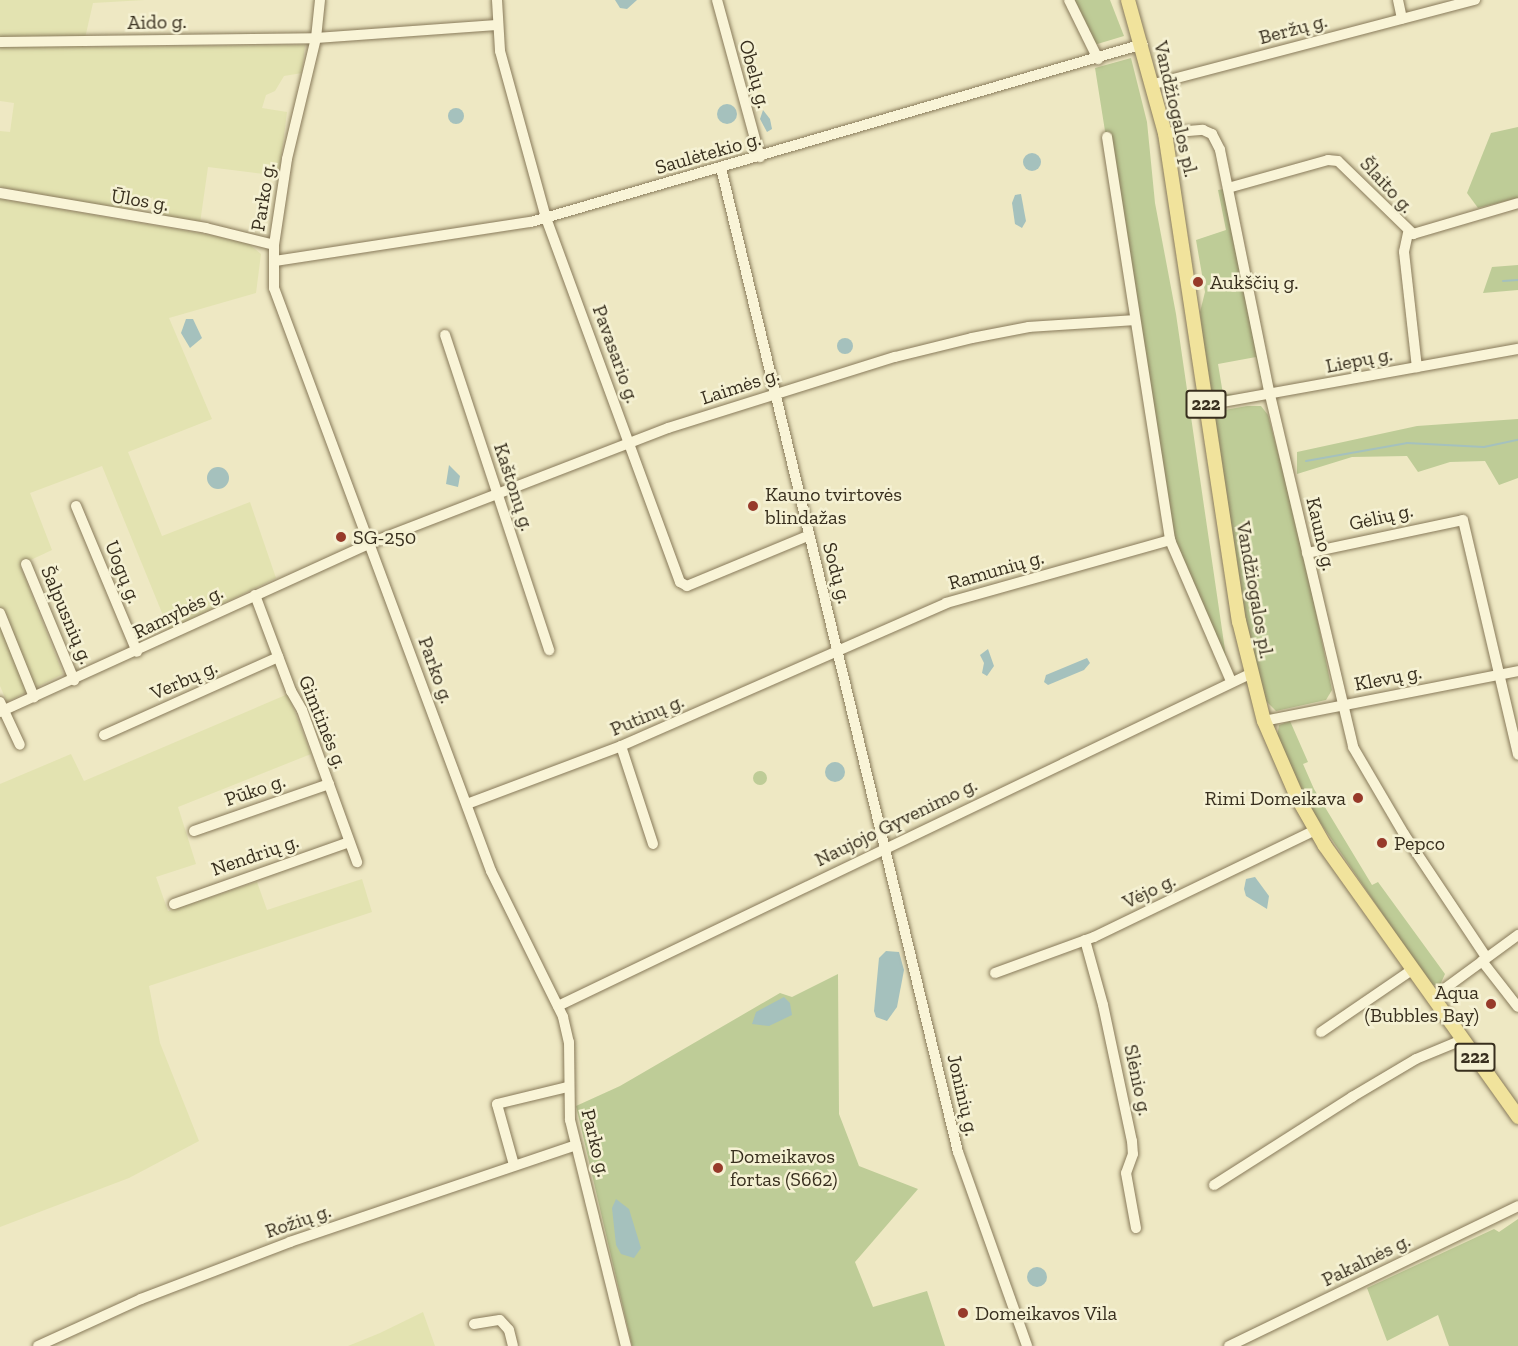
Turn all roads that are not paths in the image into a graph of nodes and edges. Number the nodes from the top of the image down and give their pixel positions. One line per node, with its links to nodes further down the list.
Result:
1 (320, 0): 10 (street, Parko g.)
2 (497, 0): 9 (street, Pavasario g.)
3 (717, 0): 17 (street, Obelų g.)
4 (1069, 0): 13 (street)
5 (1128, 0): 12 (main road, Vandžiogalos pl. / 222)
6 (1398, 0): 8 (street)
7 (1475, 0): 8 (street, Beržų g.)
8 (1402, 19): 14 (street, Beržų g.)
9 (497, 26): 10 (street, Aido g.); 22 (street, Pavasario g.)
10 (316, 38): 11 (street, Aido g.); 24 (street, Parko g.)
11 (0, 42)
12 (1143, 44): 13 (street, Saulėtekio g.); 14 (main road, Vandžiogalos pl. / 222)
13 (1098, 59): 17 (street, Saulėtekio g.)
14 (1154, 84): 15 (main road, Vandžiogalos pl. / 222)
15 (1165, 133): 19 (street, Kauno g.); 32 (main road, Vandžiogalos pl. / 222)
16 (1107, 137): 26 (street)
17 (760, 157): 18 (street, Saulėtekio g.)
18 (721, 168): 22 (street, Saulėtekio g.); 30 (street, Sodų g.)
19 (1228, 188): 23 (street, Šlaito g.); 31 (street, Kauno g.)
20 (0, 193): 24 (street, Ūlos g.)
21 (1518, 203): 23 (street, Šlaito g.)
22 (546, 218): 25 (street, Saulėtekio g.); 33 (street, Pavasario g.)
23 (1408, 233): 29 (street)
24 (274, 245): 25 (street, Parko g.)
25 (275, 261): 38 (street, Parko g.)
26 (1135, 320): 30 (street, Laimės g.); 37 (street)
27 (445, 335): 34 (street, Kaštonų g.)
28 (1518, 349): 29 (street, Liepų g.)
29 (1417, 367): 31 (street, Liepų g.)
30 (776, 393): 33 (street, Laimės g.); 36 (street, Sodų g.)
31 (1270, 395): 32 (street, Liepų g.); 39 (street, Kauno g.)
32 (1206, 405): 48 (main road, Vandžiogalos pl. / 222)
33 (630, 444): 34 (street, Laimės g.); 36 (street, Pavasario g.)
34 (498, 494): 38 (street, Laimės g.); 43 (street, Kaštonų g.)
35 (76, 506): 45 (street, Uogų g.)
36 (808, 536): 44 (street, Sodų g.)
37 (1170, 540): 44 (street, Ramunių g.); 51 (street)
38 (370, 543): 41 (street, Ramybės g.); 61 (street, Parko g.)
39 (1307, 553): 49 (street, Gėlių g.); 53 (street, Kauno g.)
40 (26, 564): 50 (street, Šalpusnių g.)
41 (255, 595): 45 (street, Ramybės g.); 46 (street, Gimtinės g.)
42 (0, 613): 52 (street)
43 (549, 650)
44 (838, 651): 58 (street, Putinų g.); 66 (street, Sodų g.)
45 (136, 652): 50 (street, Ramybės g.)
46 (278, 657): 56 (street, Verbų g.); 60 (street, Gimtinės g.)
47 (1518, 671): 49 (street, Klevų g.)
48 (1250, 674): 51 (street, Naujojo Gyvenimo g.); 55 (main road, Vandžiogalos pl. / 222)
49 (1497, 675): 53 (street, Klevų g.); 59 (street)
50 (75, 680): 52 (street, Ramybės g.)
51 (1231, 681): 66 (street, Naujojo Gyvenimo g.)
52 (34, 697): 54 (street, Ramybės g.)
53 (1341, 705): 55 (street, Klevų g.); 71 (street, Kauno g.)
54 (2, 708): 57 (street)
55 (1264, 721): 62 (main road, Vandžiogalos pl. / 222)
56 (104, 735)
57 (20, 745)
58 (621, 746): 61 (street, Putinų g.); 65 (street)
59 (1518, 754)
60 (329, 784): 63 (street, Pūko g.); 64 (street, Gimtinės g.)
61 (467, 804): 75 (street, Parko g.)
62 (1315, 830): 70 (street, Vėjo g.); 72 (main road, Vandžiogalos pl. / 222)
63 (194, 831)
64 (349, 842): 67 (street, Gimtinės g.); 68 (street, Nendrių g.)
65 (653, 844)
66 (884, 848): 75 (street, Naujojo Gyvenimo g.); 90 (street, Joninių g.)
67 (357, 862)
68 (174, 904)
69 (1518, 935): 71 (street)
70 (1085, 940): 73 (street, Vėjo g.); 85 (street, Slėnio g.)
71 (1484, 959): 74 (street); 76 (street, Kauno g.)
72 (1412, 970): 74 (main road, Vandžiogalos pl. / 222); 77 (street)
73 (995, 973)
74 (1431, 998): 78 (main road, Vandžiogalos pl. / 222)
75 (558, 1006): 79 (street, Parko g.)
76 (1518, 1007)
77 (1321, 1032)
78 (1462, 1040): 80 (main road, Vandžiogalos pl. / 222); 83 (street)
79 (568, 1087): 81 (street, Parko g.); 82 (street)
80 (1518, 1117)
81 (576, 1145): 82 (street, Rožių g.); 89 (street, Parko g.)
82 (514, 1165): 87 (street, Rožių g.)
83 (1214, 1185)
84 (1518, 1206): 91 (street, Pakalnės g.)
85 (1136, 1228)
86 (474, 1324): 88 (street)
87 (38, 1346)
88 (513, 1346)
89 (626, 1346)
90 (1027, 1346)
91 (1229, 1346)

